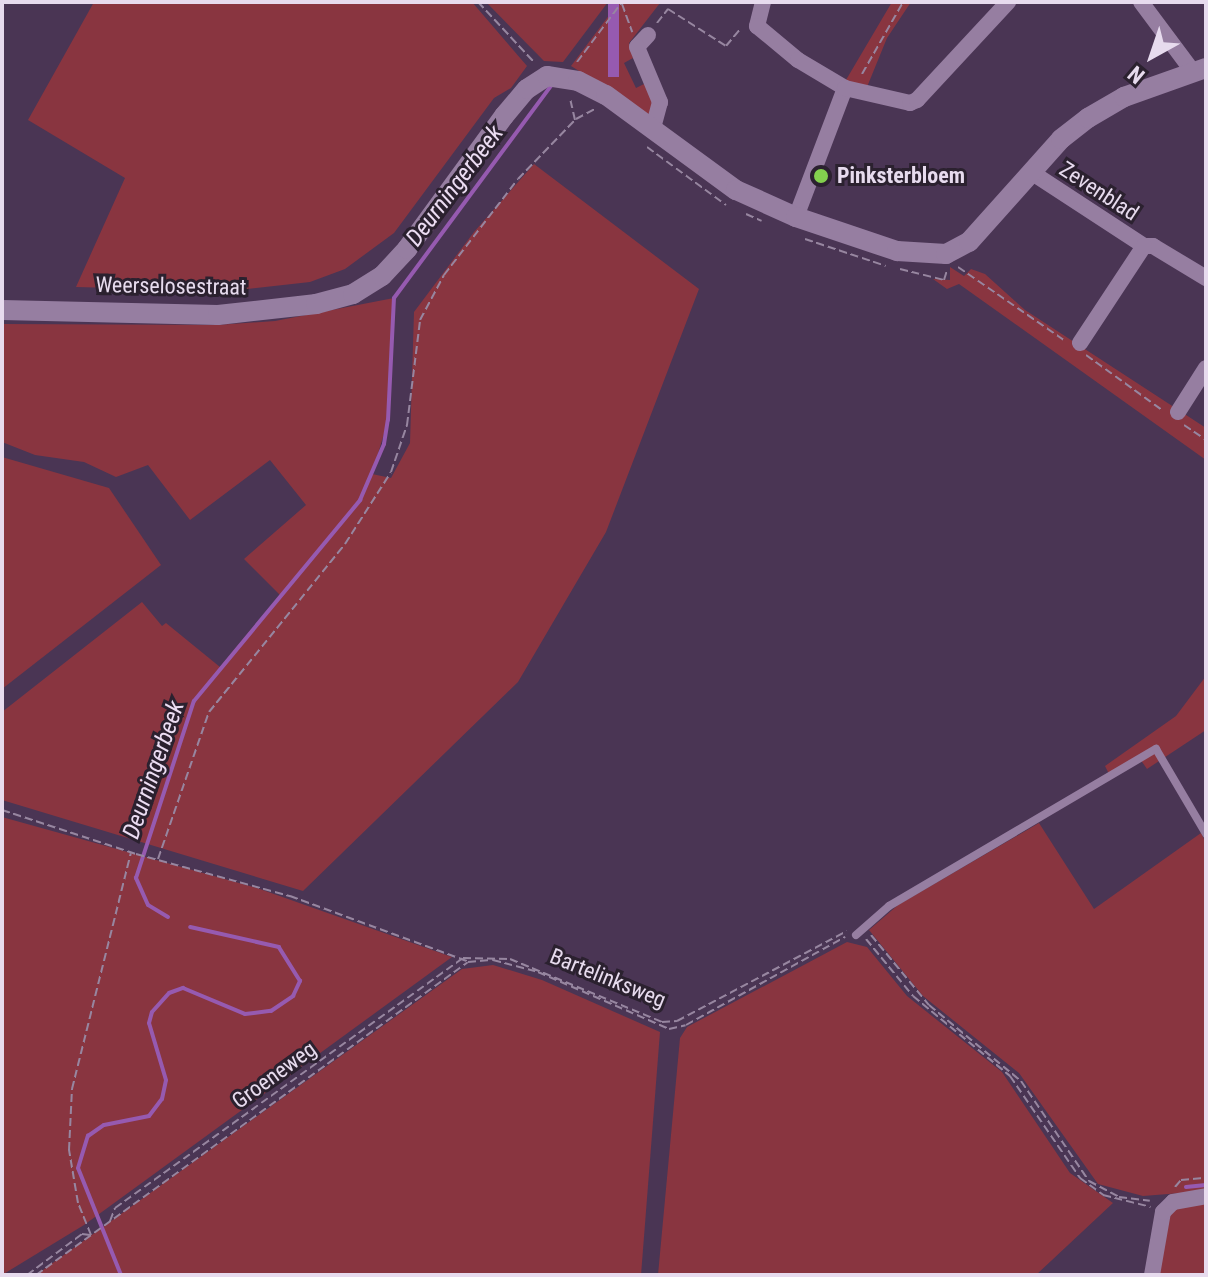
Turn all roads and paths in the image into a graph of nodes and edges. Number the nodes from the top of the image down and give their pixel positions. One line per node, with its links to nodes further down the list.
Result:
1 (478, 2): 10 (path)
2 (622, 2): 8 (path); 10 (path)
3 (763, 2): 7 (street)
4 (903, 2): 11 (path)
5 (1008, 2): 11 (street)
6 (1141, 2): 9 (street)
7 (756, 19): 8 (path); 11 (street)
8 (643, 41): 14 (street)
9 (1200, 71): 15 (street)
10 (560, 79): 13 (path); 14 (street); 19 (street, Weerselosestraat)
11 (850, 89): 16 (street)
12 (595, 109): 13 (path)
13 (575, 120): 26 (path)
14 (653, 129): 16 (street)
15 (1031, 172): 16 (street); 17 (street, Zevenblad)
16 (796, 217)
17 (1144, 246): 18 (street, Zevenblad); 20 (street, Zevenblad)
18 (1206, 278)
19 (2, 310)
20 (1080, 343)
21 (1206, 368): 22 (street)
22 (1178, 412)
23 (2, 810): 25 (path)
24 (1206, 834): 27 (lane)
25 (131, 852): 26 (path); 33 (path)
26 (158, 859): 28 (path)
27 (859, 932): 28 (path, Bartelinksweg); 29 (path, Bartelinksweg); 31 (path); 31 (path)
28 (463, 958): 29 (path); 32 (path, Groeneweg)
29 (468, 962): 32 (path, Groeneweg)
30 (1206, 1196): 31 (street)
31 (1162, 1208): 36 (street)
32 (109, 1222): 33 (path, Groeneweg)
33 (91, 1235): 34 (path, Groeneweg); 35 (path, Groeneweg)
34 (27, 1275)
35 (36, 1275)
36 (1152, 1275)

